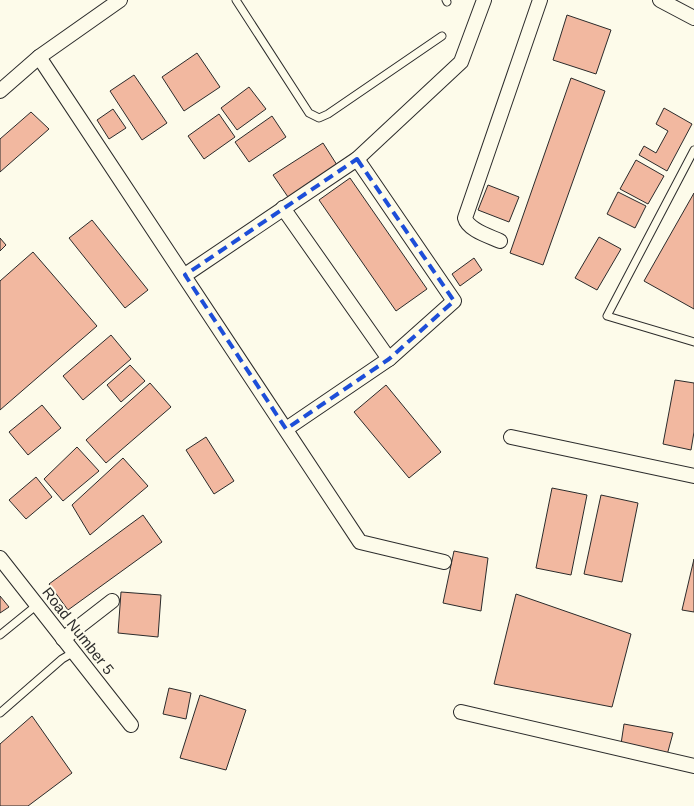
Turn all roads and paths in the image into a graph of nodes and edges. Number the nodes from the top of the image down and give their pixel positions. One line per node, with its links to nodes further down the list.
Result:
1 (120, 0): 8 (street)
2 (236, 0): 7 (lane)
3 (484, 0): 11 (street)
4 (540, 0): 13 (street)
5 (660, 0): 6 (street)
6 (694, 18)
7 (442, 36)
8 (39, 57): 9 (street); 14 (street)
9 (0, 91)
10 (694, 150): 15 (lane)
11 (357, 159): 12 (street); 16 (street)
12 (283, 208): 14 (street); 16 (street)
13 (500, 240)
14 (185, 275): 17 (street)
15 (694, 342)
16 (389, 360): 17 (street)
17 (286, 430): 21 (street)
18 (511, 437): 19 (street)
19 (694, 476)
20 (0, 558): 23 (street, Road Number 5)
21 (444, 562)
22 (112, 601): 25 (street)
23 (37, 605): 24 (lane); 25 (street, Road Number 5)
24 (0, 634)
25 (63, 639): 26 (street, Road Number 5)
26 (74, 652): 28 (lane); 29 (street, Road Number 5)
27 (461, 712): 30 (street)
28 (0, 713)
29 (131, 725)
30 (694, 766)

